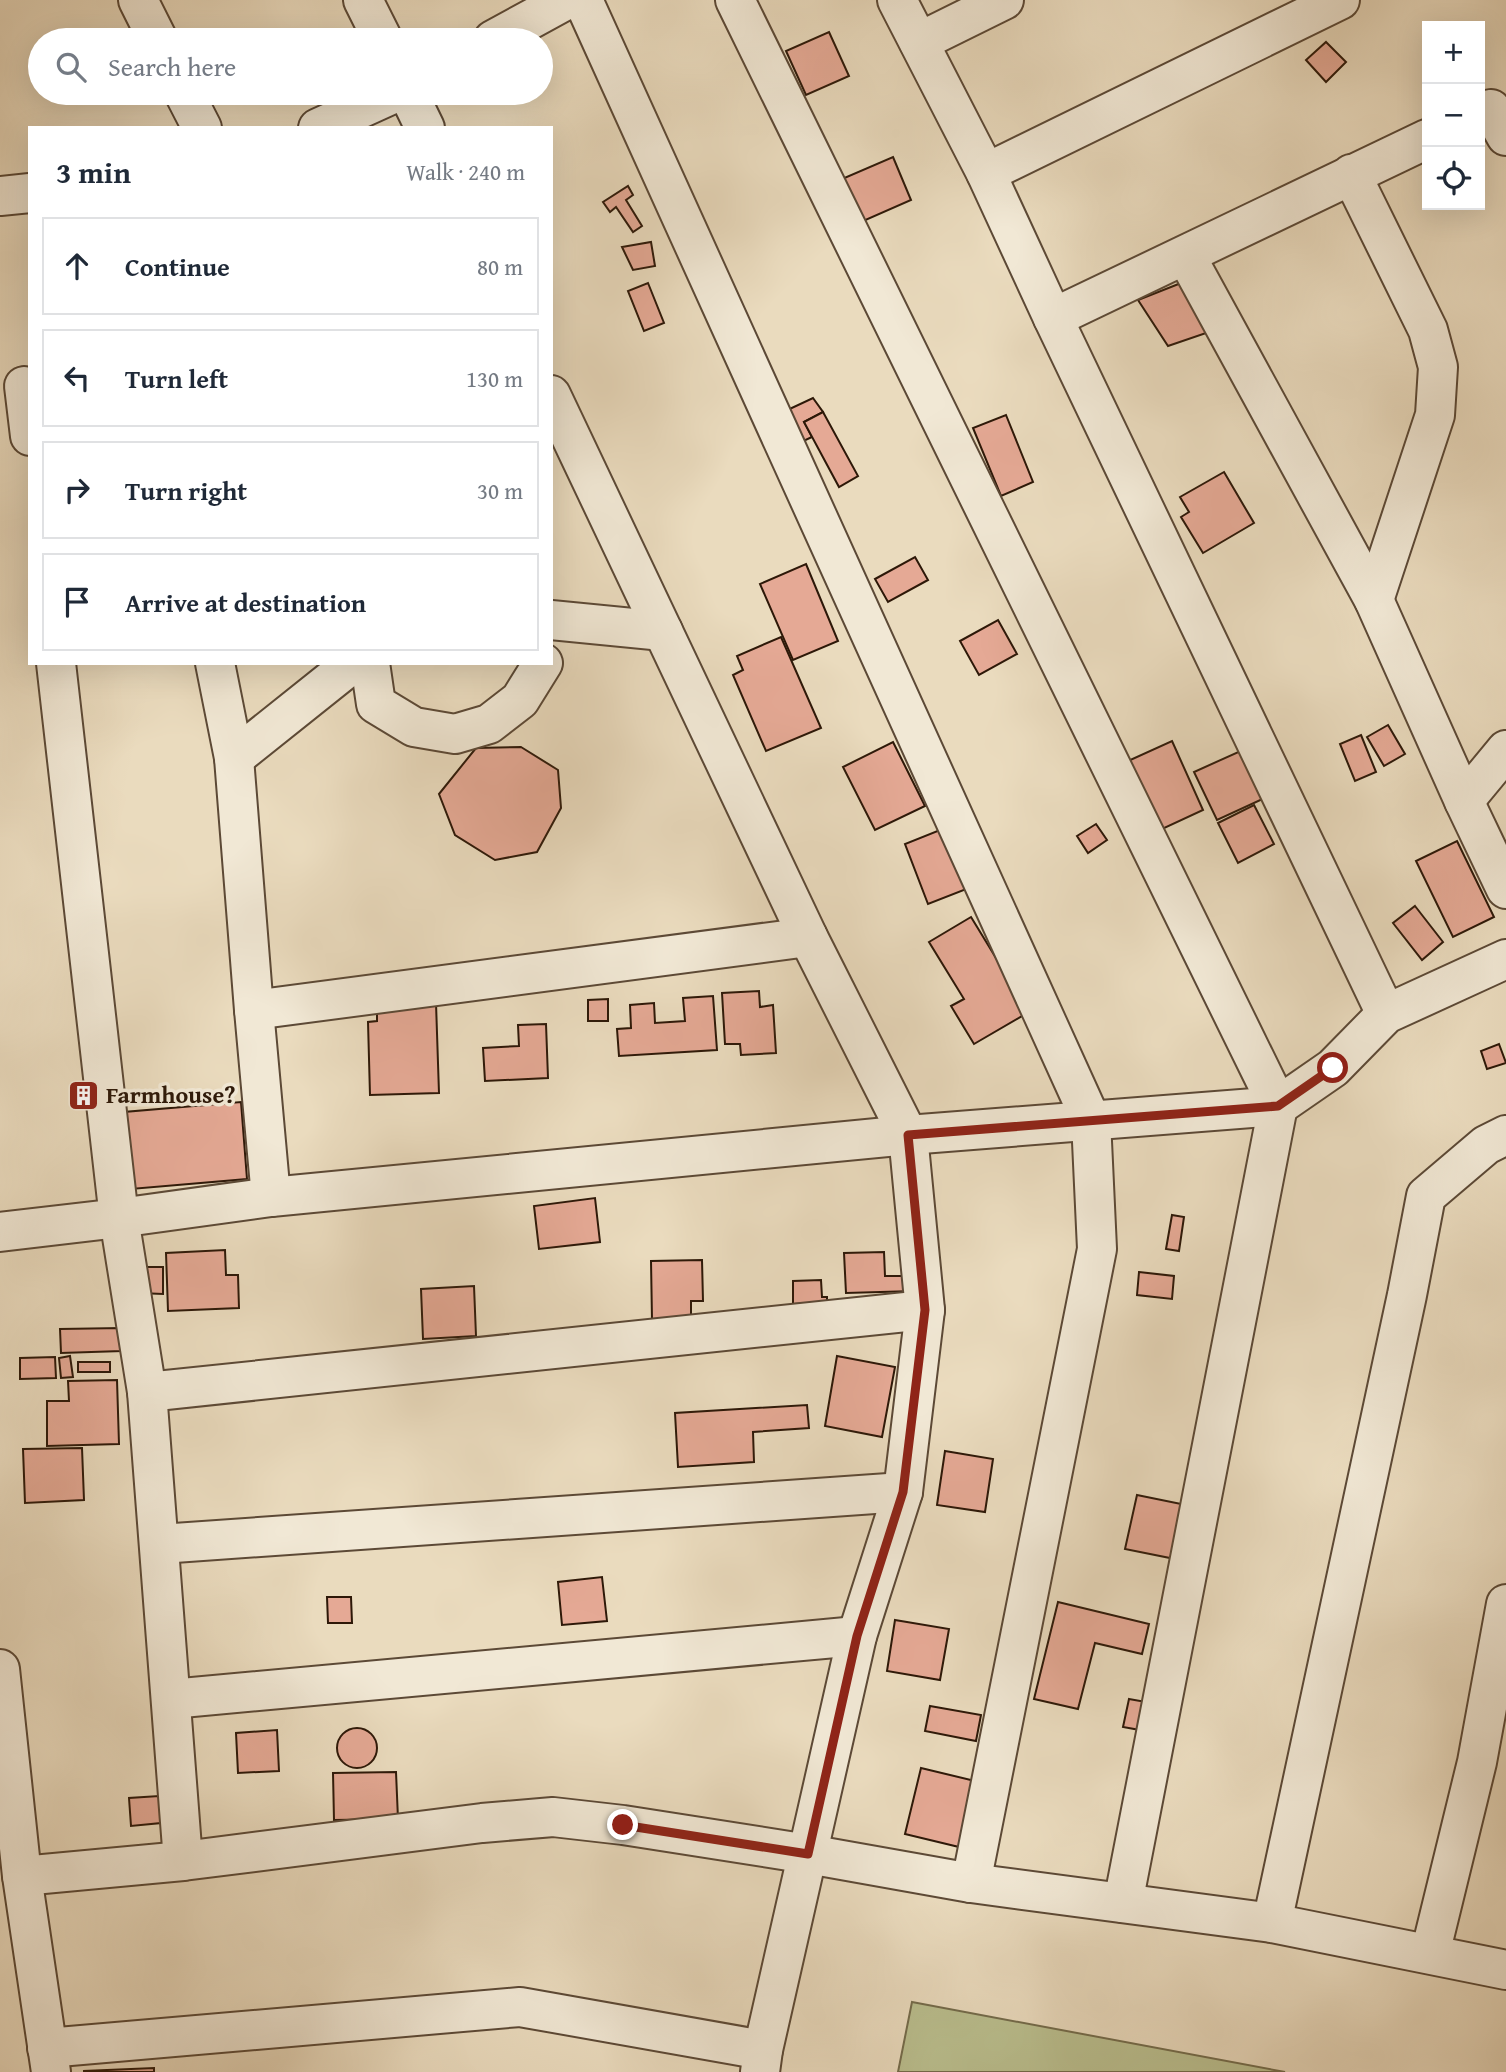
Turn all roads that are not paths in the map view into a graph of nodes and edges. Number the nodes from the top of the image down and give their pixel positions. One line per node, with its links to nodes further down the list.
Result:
1 (138, 0): 9 (street)
2 (363, 0): 10 (street)
3 (566, 0): 11 (street)
4 (583, 0): 46 (street)
5 (735, 0): 45 (street)
6 (897, 0): 12 (street)
7 (1004, 0): 12 (street)
8 (1340, 0): 20 (street)
9 (152, 28)
10 (377, 28)
11 (515, 28)
12 (919, 43): 20 (street)
13 (190, 105): 16 (street)
14 (369, 105): 17 (street)
15 (414, 105): 18 (street)
16 (201, 126)
17 (322, 126)
18 (424, 126)
19 (1422, 141): 21 (street)
20 (986, 173): 25 (street)
21 (1351, 174): 24 (street); 29 (street)
22 (28, 192): 23 (street)
23 (0, 196)
24 (1186, 256): 25 (street); 29 (street)
25 (1053, 318): 44 (street)
26 (18, 386): 28 (street)
27 (553, 399): 31 (street)
28 (28, 428)
29 (1374, 600): 39 (street)
30 (553, 620): 31 (street)
31 (663, 631): 41 (street)
32 (56, 665): 50 (street)
33 (215, 665): 38 (street)
34 (350, 665): 38 (street)
35 (370, 665): 36 (street)
36 (543, 665)
37 (1506, 750): 39 (street)
38 (234, 758): 43 (street)
39 (1464, 801): 40 (street)
40 (1506, 890)
41 (808, 937): 43 (street); 47 (street)
42 (1506, 959): 44 (street)
43 (254, 1010): 49 (street)
44 (1386, 1014): 45 (street)
45 (1278, 1106): 46 (street); 65 (street)
46 (1091, 1119): 47 (street); 64 (street)
47 (908, 1135): 49 (street); 52 (street)
48 (1506, 1135): 66 (street)
49 (271, 1197): 50 (street)
50 (119, 1218): 51 (street); 53 (street)
51 (0, 1232)
52 (925, 1310): 53 (street); 54 (street)
53 (147, 1392): 55 (street)
54 (903, 1492): 55 (street); 57 (street)
55 (160, 1545): 59 (street)
56 (1506, 1604): 60 (street)
57 (857, 1636): 59 (street); 61 (street)
58 (0, 1669): 63 (street)
59 (171, 1699): 62 (street)
60 (1491, 1755): 67 (street)
61 (808, 1854): 62 (street); 64 (street); 70 (street)
62 (183, 1861): 63 (street)
63 (22, 1876): 69 (street)
64 (971, 1883): 65 (street)
65 (1123, 1903): 66 (street)
66 (1272, 1923): 67 (street)
67 (1430, 1954): 68 (street)
68 (1506, 1970)
69 (49, 2060): 70 (street)
70 (762, 2061)

